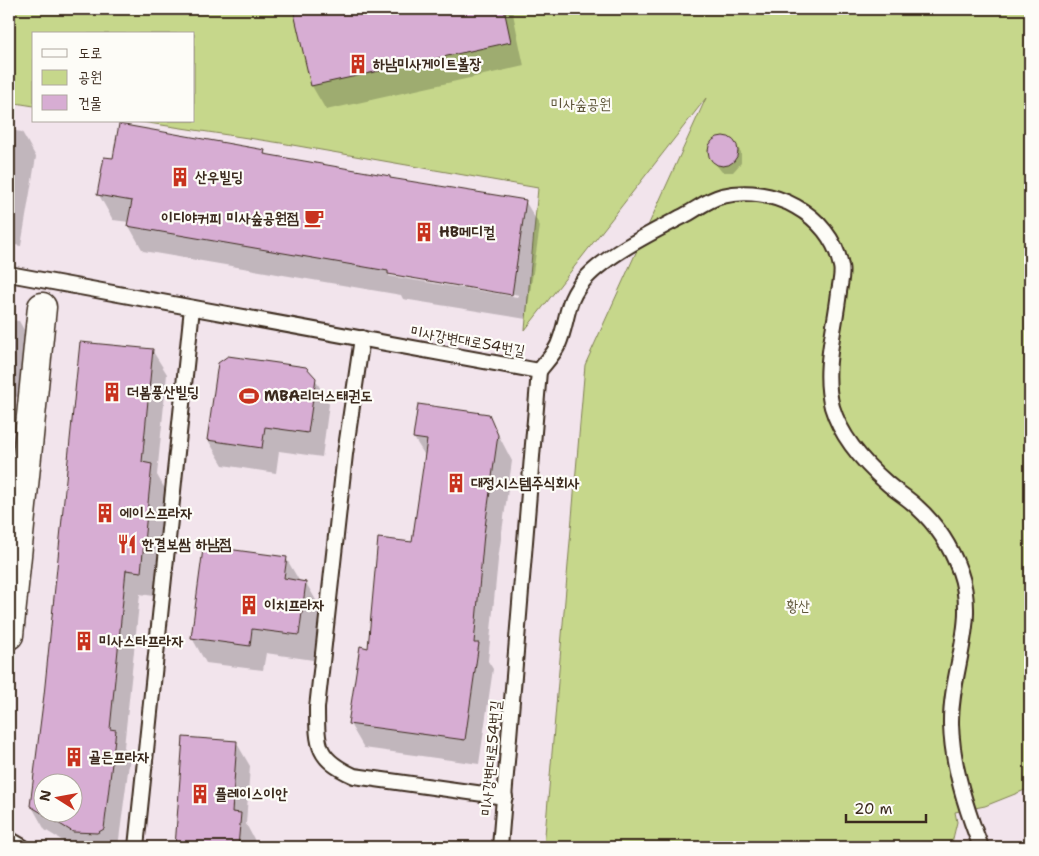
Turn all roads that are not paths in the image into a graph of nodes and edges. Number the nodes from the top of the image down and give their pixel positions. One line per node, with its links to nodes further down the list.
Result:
1 (9, 274): 3 (lane, 미사강변대로54번길)
2 (42, 307): 6 (street)
3 (192, 308): 4 (lane, 미사강변대로54번길); 10 (lane)
4 (362, 338): 5 (lane, 미사강변대로54번길); 7 (lane)
5 (539, 371): 7 (lane, 미사강변대로54번길); 12 (lane)
6 (9, 635)
7 (505, 797): 11 (lane, 미사강변대로54번길)
8 (9, 839): 9 (lane)
9 (23, 847)
10 (136, 847)
11 (500, 847)
12 (981, 847)

